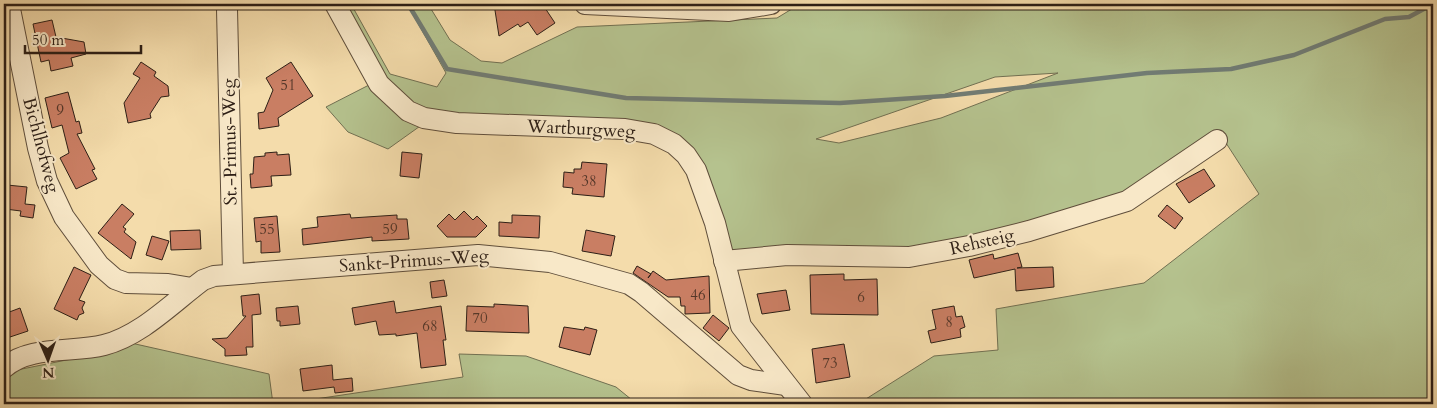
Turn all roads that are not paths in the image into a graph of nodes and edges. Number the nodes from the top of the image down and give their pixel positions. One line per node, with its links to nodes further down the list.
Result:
1 (9, 4): 9 (street, Bichlhofweg)
2 (335, 4): 7 (street, Wartburgweg)
3 (585, 4): 4 (street)
4 (771, 4)
5 (228, 9): 8 (street, St.-Primus-Weg)
6 (1217, 140): 7 (street, Rehsteig)
7 (724, 260): 11 (street, Wartburgweg)
8 (233, 274): 9 (street, Sankt-Primus-Weg); 11 (street, Sankt-Primus-Weg)
9 (192, 288): 10 (street, Sankt-Primus-Weg)
10 (4, 368)
11 (786, 385): 12 (street)
12 (802, 404)

